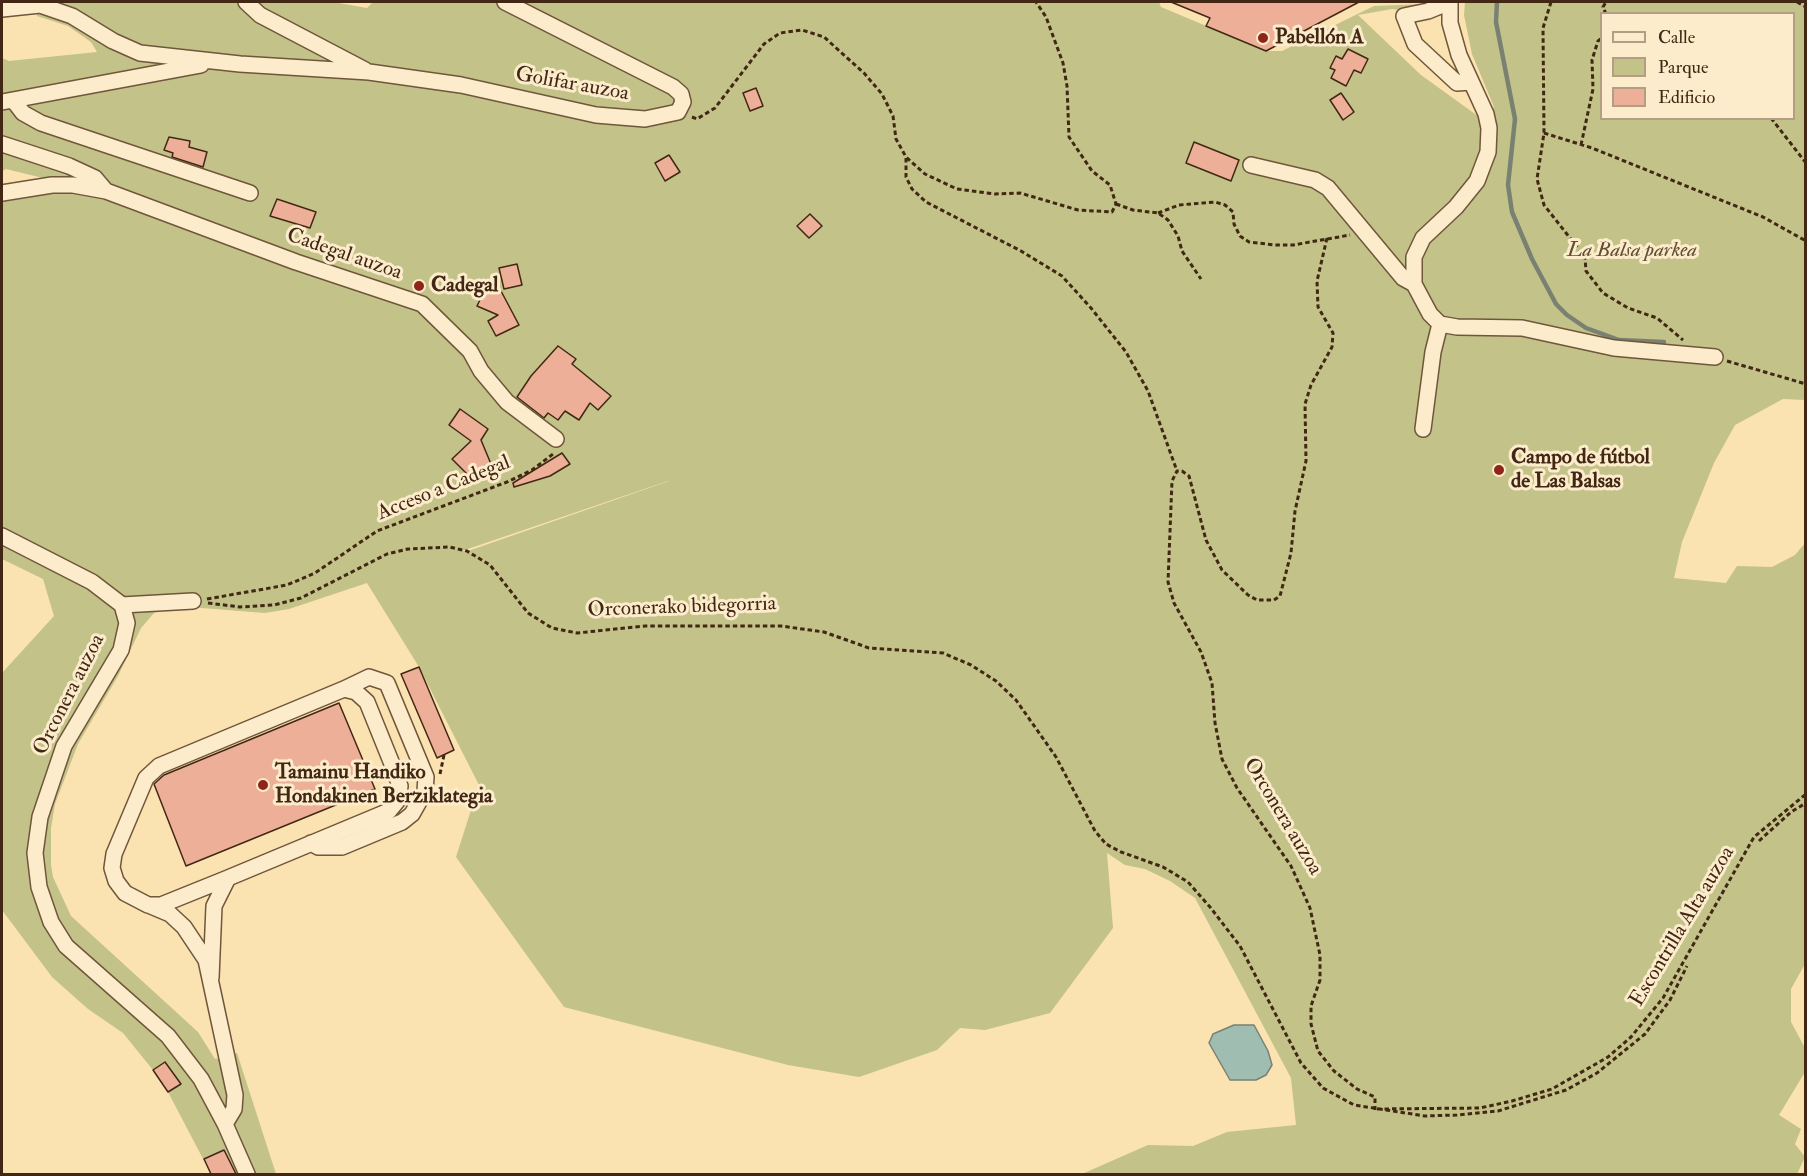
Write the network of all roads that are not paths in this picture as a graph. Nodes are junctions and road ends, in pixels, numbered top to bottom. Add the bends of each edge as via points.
1 (246, 2) edge
2 (505, 2) edge
3 (1450, 2) edge
4 (2, 9) edge
5 (240, 64) junction
6 (369, 72) junction
7 (1471, 82) junction
8 (7, 101) edge
9 (2, 144) edge
10 (1251, 165) dead end
11 (106, 191) junction
12 (2, 193) edge
13 (250, 193) dead end
14 (1414, 284) junction
15 (1440, 324) junction
16 (1715, 357) road end
17 (1423, 429) dead end
18 (556, 439) road end
19 (2, 536) edge
20 (193, 601) road end
21 (122, 605) junction
22 (344, 689) junction
23 (311, 843) junction
24 (228, 878) junction
25 (148, 905) junction
26 (211, 978) junction
27 (225, 1124) junction
28 (247, 1174) edge

1 - 6 street via 260,15
2 - 6 street, Golifar auzoa via 673,87 683,102 678,112 645,119 596,115 461,85
3 - 7 street via 1450,23
3 - 7 street via 1404,16 1415,44 1457,83
4 - 5 street via 40,5 72,16 140,53
5 - 6 street, Golifar auzoa
5 - 8 street via 190,65
7 - 14 street via 1489,128 1488,152 1477,181 1423,238 1414,257
8 - 13 street via 41,123
9 - 11 street, Cadegal auzoa via 78,170 95,178
10 - 14 street via 1315,180 1328,188 1403,278
11 - 12 street, Cadegal auzoa via 52,185
11 - 18 street, Cadegal auzoa via 422,304 470,351 507,402
14 - 15 street
15 - 16 street via 1522,328 1614,348
15 - 17 street
19 - 21 street via 92,582
20 - 21 street
21 - 27 street, Orconera auzoa via 127,623 121,650 64,746 40,817 35,853 39,887 51,922 66,946 168,1036 201,1079
22 - 23 street via 356,692 367,702 400,786 398,800 389,811
22 - 23 street via 369,677 387,683 426,777 425,791 412,814 402,822 342,847 318,847
22 - 25 street via 159,766 146,778 112,868 125,892
23 - 24 street
24 - 25 street via 161,905
24 - 26 street via 214,906
25 - 26 street via 170,914 184,927 206,960
26 - 27 street via 235,1095 234,1109
27 - 28 street, Orconera auzoa

